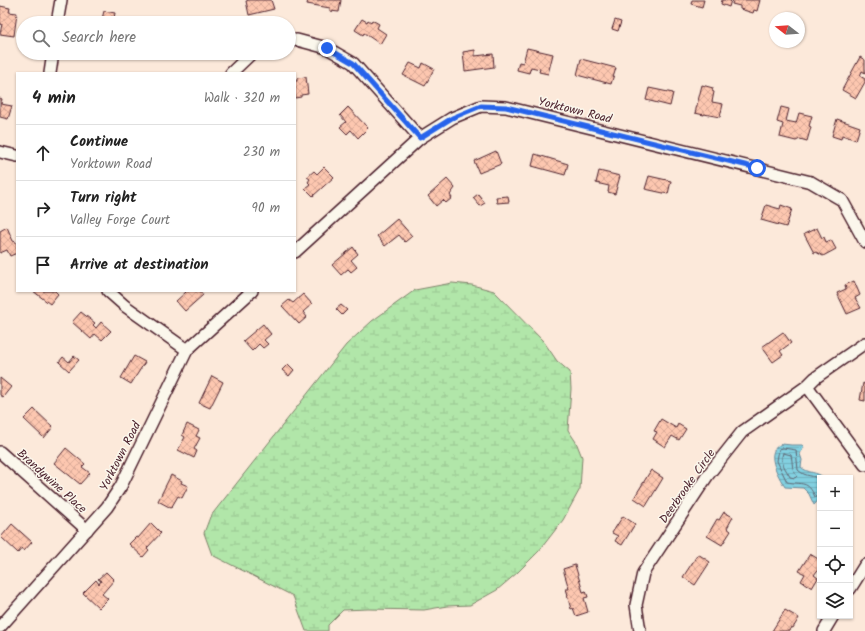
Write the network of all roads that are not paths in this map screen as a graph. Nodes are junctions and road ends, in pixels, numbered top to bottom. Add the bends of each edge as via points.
1 (61, 0) edge
2 (58, 16) edge
3 (296, 40) edge
4 (52, 60) edge
5 (245, 60) edge
6 (50, 72) edge
7 (232, 72) edge
8 (420, 138) junction
9 (0, 152) edge
10 (16, 156) edge
11 (865, 242) edge
12 (296, 251) edge
13 (109, 292) edge
14 (251, 292) edge
15 (865, 342) edge
16 (188, 350) junction
17 (807, 386) junction
18 (0, 452) edge
19 (865, 465) edge
20 (88, 530) junction
21 (865, 565) edge
22 (853, 584) edge
23 (831, 619) edge
24 (0, 627) edge
25 (640, 631) edge
26 (824, 631) edge

1 - 2 street
3 - 8 street via 327,48 353,63
4 - 6 street
5 - 7 street
8 - 11 street, Yorktown Road via 452,118 481,106 506,107 811,182 842,200
8 - 12 street, Yorktown Road
9 - 10 street
13 - 16 street
14 - 16 street, Yorktown Road
15 - 17 street, Deerbrooke Circle
16 - 20 street, Yorktown Road via 121,486
17 - 19 street
17 - 25 street, Deerbrooke Circle via 742,432 708,475 644,573 636,605
18 - 20 street, Brandywine Place
20 - 24 street, Yorktown Road
21 - 22 street
23 - 26 street

